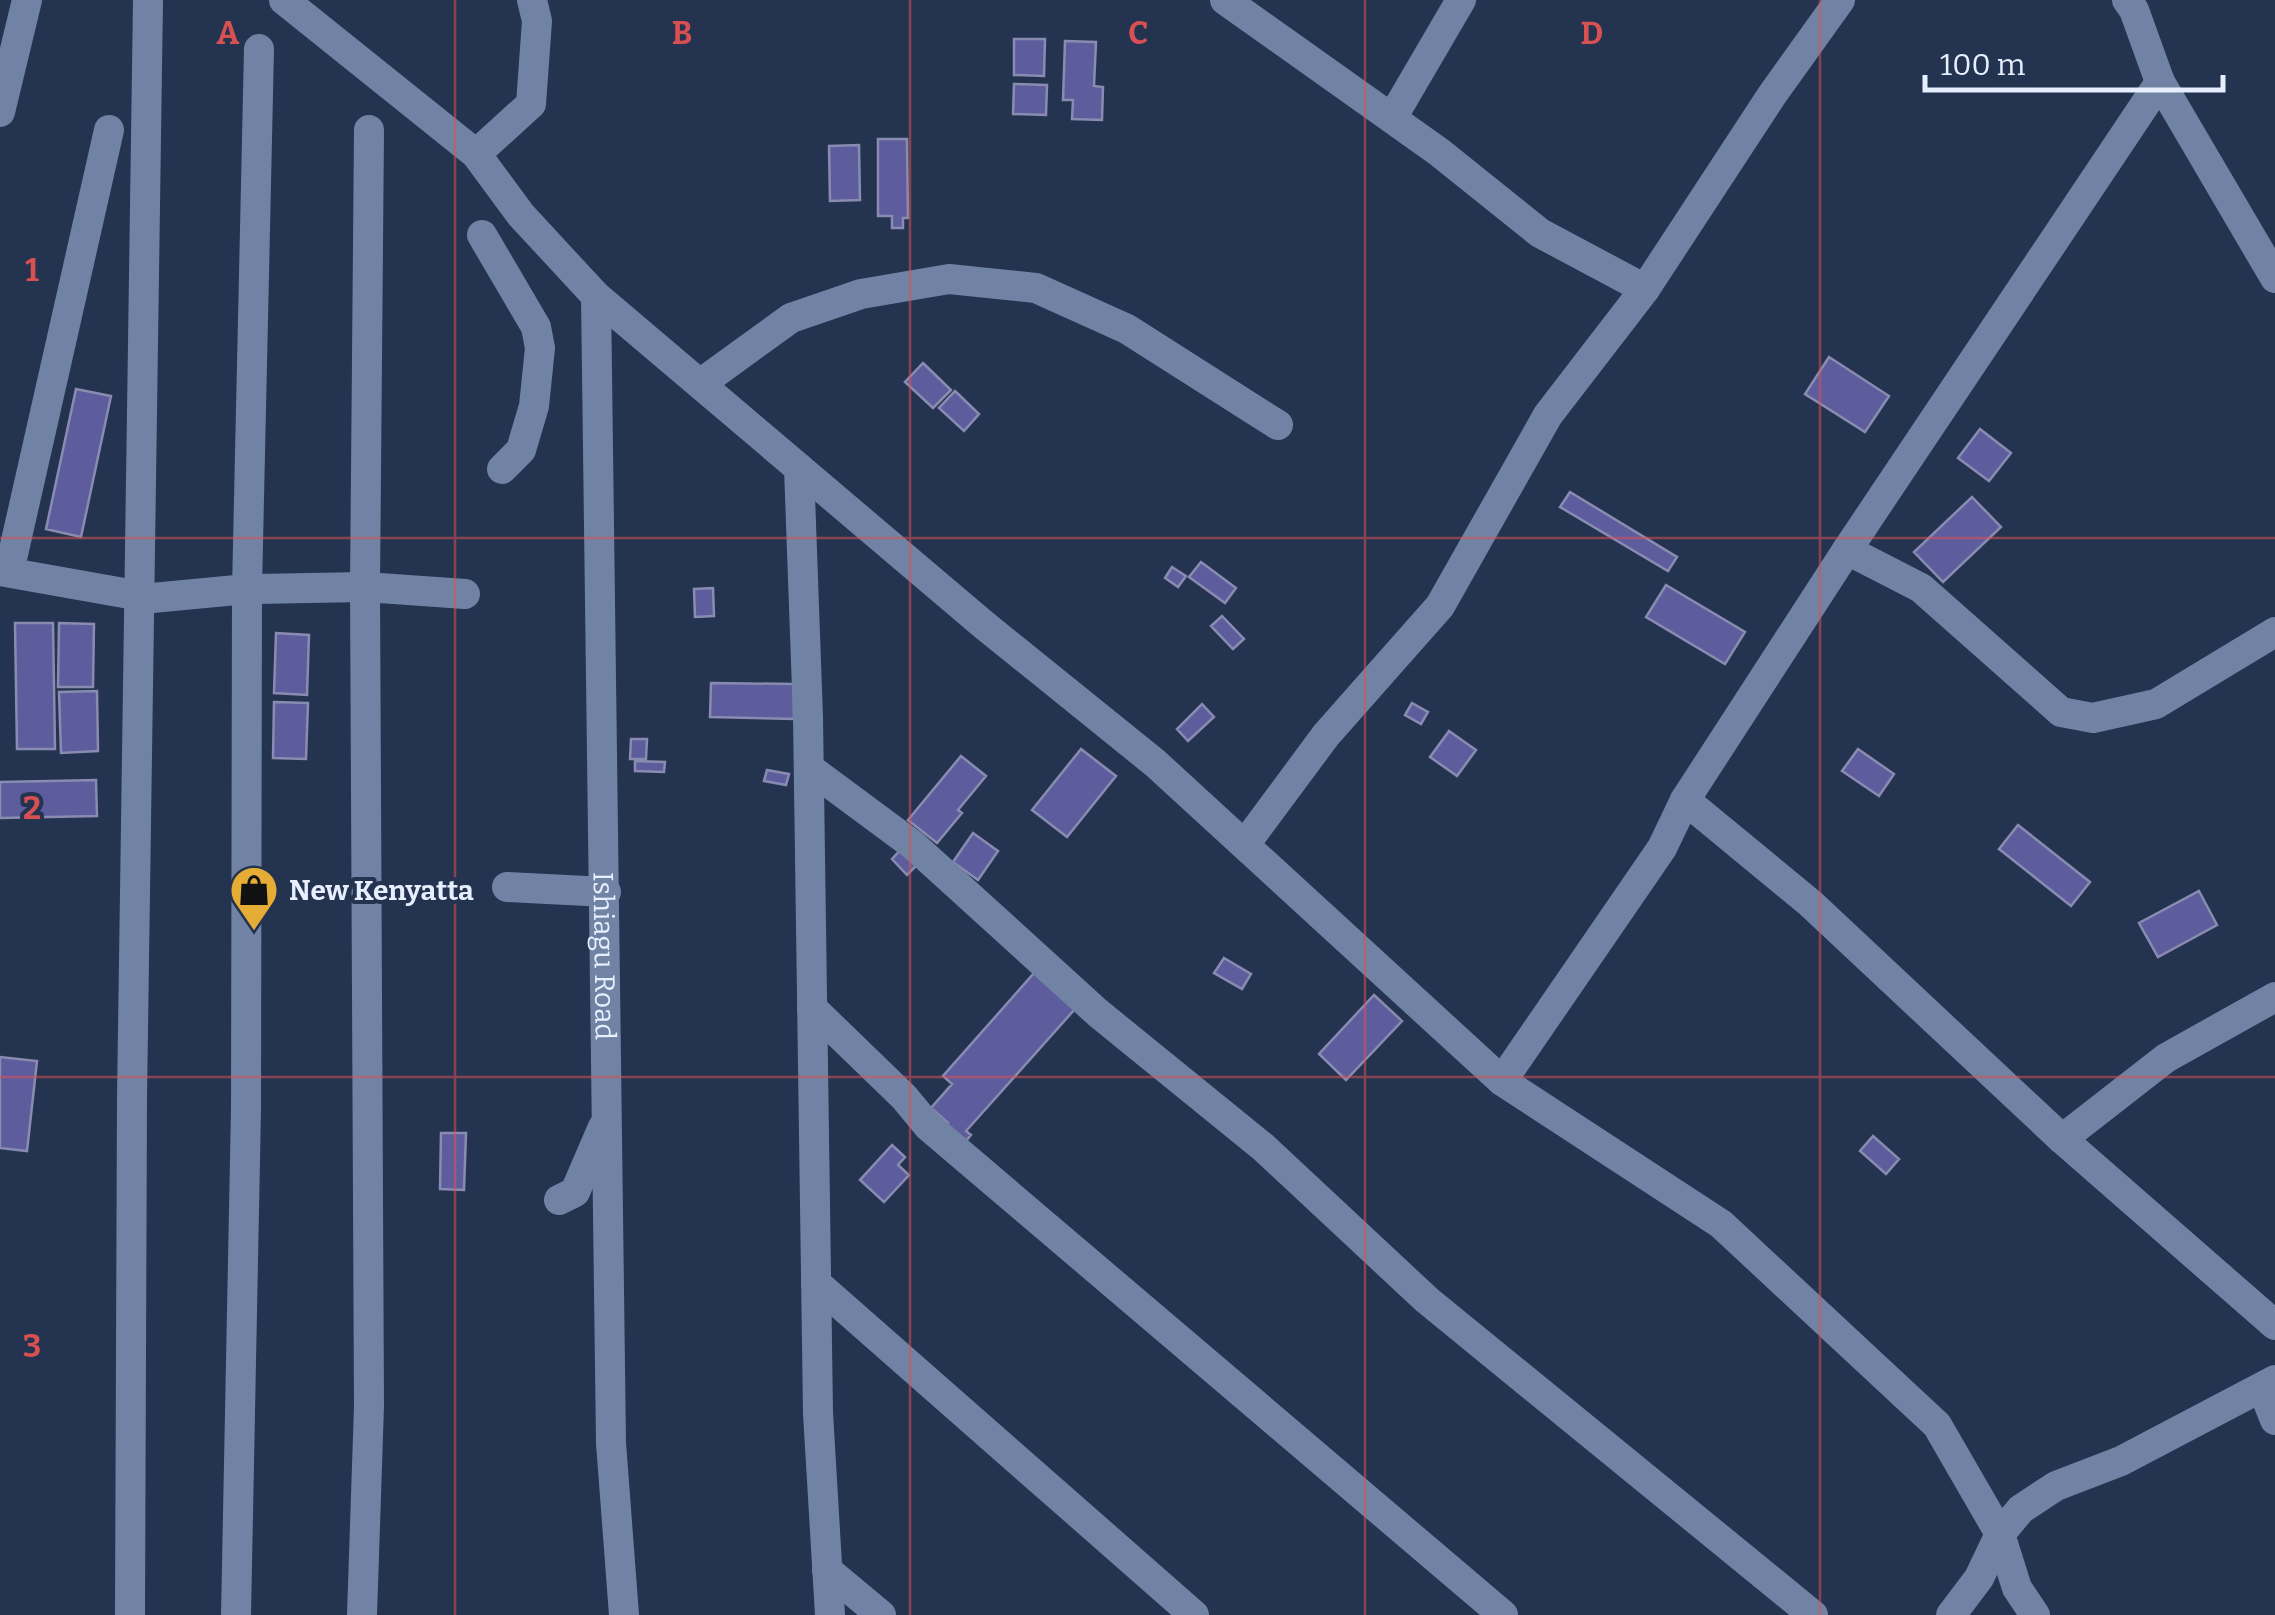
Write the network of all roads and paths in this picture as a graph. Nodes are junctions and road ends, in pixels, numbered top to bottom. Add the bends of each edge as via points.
1 (27, 0) edge
2 (148, 0) edge
3 (284, 0) edge
4 (1225, 0) edge
5 (1461, 0) edge
6 (1840, 0) edge
7 (2126, 0) edge
8 (541, 7) edge
9 (259, 50) dead end
10 (2160, 82) junction
11 (0, 112) edge
12 (1392, 118) junction
13 (109, 130) dead end
14 (369, 130) dead end
15 (476, 154) junction
16 (482, 235) dead end
17 (2275, 278) edge
18 (1644, 289) junction
19 (596, 296) junction
20 (700, 384) junction
21 (1278, 424) dead end
22 (799, 468) junction
23 (502, 469) dead end
24 (1846, 550) junction
25 (4, 571) edge
26 (365, 587) junction
27 (247, 590) junction
28 (466, 594) dead end
29 (139, 596) junction
30 (2275, 632) edge
31 (809, 768) junction
32 (1684, 800) junction
33 (1246, 844) junction
34 (507, 887) dead end
35 (606, 892) junction
36 (2275, 997) edge
37 (812, 1008) junction
38 (1502, 1082) junction
39 (608, 1115) junction
40 (2062, 1140) junction
41 (558, 1200) dead end
42 (816, 1283) junction
43 (2275, 1325) edge
44 (2269, 1385) edge
45 (2275, 1420) edge
46 (2000, 1534) junction
47 (828, 1570) junction
48 (130, 1615) edge
49 (236, 1615) edge
50 (362, 1615) edge
51 (624, 1615) edge
52 (830, 1615) edge
53 (881, 1615) edge
54 (1194, 1615) edge
55 (1503, 1615) edge
56 (1813, 1615) edge
57 (1951, 1615) edge
58 (2035, 1615) edge

1 - 11 street
2 - 29 street
3 - 15 street
4 - 12 street
5 - 12 street
6 - 18 street
7 - 10 street
8 - 15 street via 531,104
9 - 27 street
10 - 17 street
10 - 24 street
12 - 18 street via 1540,233
13 - 25 street
14 - 26 street
15 - 19 street
16 - 23 street via 536,328 540,348 521,450
18 - 33 street via 1548,415 1440,606 1326,734
19 - 20 street
19 - 35 street, Ishiagu Road
20 - 21 street via 791,318 861,294 950,279 1036,288 1127,329
20 - 22 street
22 - 31 street
22 - 33 street
24 - 30 street via 1921,588 2061,712 2093,718 2156,704
24 - 32 street
25 - 29 street
26 - 27 street
26 - 28 street
26 - 50 street via 369,1406
27 - 29 street
27 - 49 street
29 - 48 street
31 - 37 street
31 - 56 street via 913,845 1098,1012 1263,1147 1426,1300
32 - 38 street via 1662,848
32 - 40 street via 1810,903
33 - 38 street
34 - 35 street
35 - 39 street, Ishiagu Road
36 - 40 street via 2166,1058
37 - 42 street
37 - 55 street via 928,1126
38 - 46 street via 1721,1224 1938,1425
39 - 41 street via 575,1192
39 - 51 street, Ishiagu Road via 611,1443
40 - 43 street
42 - 47 street
42 - 54 street
44 - 45 street
44 - 46 street via 2121,1461 2056,1486 2021,1509
46 - 57 street
46 - 58 street via 2017,1588
47 - 52 street
47 - 53 street

